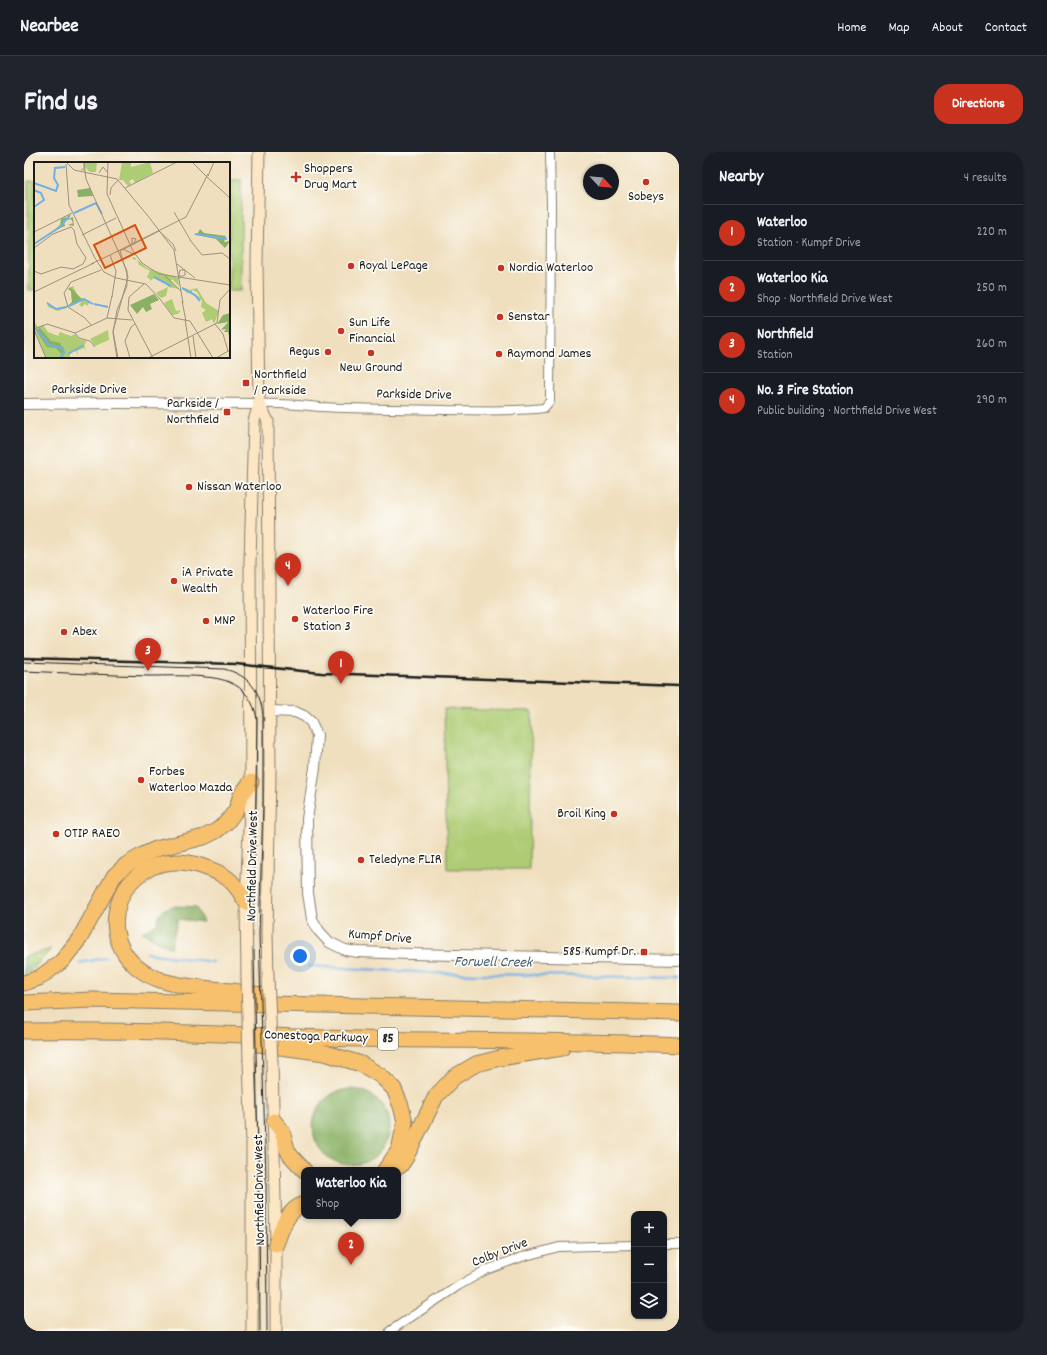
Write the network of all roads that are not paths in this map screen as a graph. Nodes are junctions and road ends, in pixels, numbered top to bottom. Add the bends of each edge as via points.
1 (259, 152) edge
2 (550, 152) edge
3 (24, 404) edge
4 (259, 404) junction
5 (268, 534) junction
6 (251, 545) junction
7 (250, 644) junction
8 (269, 644) junction
9 (270, 711) junction
10 (251, 782) junction
11 (246, 902) junction
12 (679, 960) edge
13 (24, 983) edge
14 (24, 1003) edge
15 (352, 1005) junction
16 (679, 1013) edge
17 (24, 1031) edge
18 (172, 1032) junction
19 (605, 1042) junction
20 (679, 1045) edge
21 (274, 1121) junction
22 (301, 1167) edge
23 (387, 1167) edge
24 (399, 1167) edge
25 (301, 1206) edge
26 (276, 1244) junction
27 (667, 1244) edge
28 (679, 1244) edge
29 (631, 1245) edge
30 (252, 1331) edge
31 (276, 1331) edge
32 (390, 1331) edge

1 - 4 main road, Northfield Drive West
2 - 4 street, Parkside Drive via 550,401 544,408 399,409
3 - 4 street, Parkside Drive
4 - 5 main road, Northfield Drive West via 268,421
4 - 6 main road, Northfield Drive West via 254,421
5 - 6 main road via 258,537
5 - 8 main road, Northfield Drive West
6 - 7 main road, Northfield Drive West
7 - 8 main road
7 - 10 main road, Northfield Drive West
8 - 9 main road, Northfield Drive West
9 - 12 street, Kumpf Drive via 295,712 304,716 311,722 317,735 315,768 306,819 308,893 312,919 318,932 329,942 345,950 365,952
9 - 21 main road, Northfield Drive West, bridge via 267,933
10 - 11 main road, Northfield Drive West
10 - 13 highway via 241,795 236,810 216,831 204,837 156,849 126,865 114,876 80,938 62,961 39,978
11 - 15 highway via 232,880 212,869 172,861 151,866 123,891 115,915 116,938 136,966 164,982
11 - 30 main road, Northfield Drive West, bridge via 253,1211
14 - 15 highway via 92,1000
15 - 16 highway
17 - 18 highway, Conestoga Parkway / 85
18 - 19 highway, Conestoga Parkway / 85 via 359,1039
18 - 23 highway via 325,1053 361,1064 382,1076 394,1089 404,1122 399,1150
19 - 20 highway, Conestoga Parkway / 85
19 - 24 highway via 500,1058 476,1064 454,1077 436,1096
21 - 22 highway via 282,1131 290,1156
21 - 26 main road, Northfield Drive West
25 - 26 highway via 288,1215
26 - 31 main road, Northfield Drive West
27 - 28 street
29 - 32 street, Colby Drive via 559,1247 522,1257 486,1270

